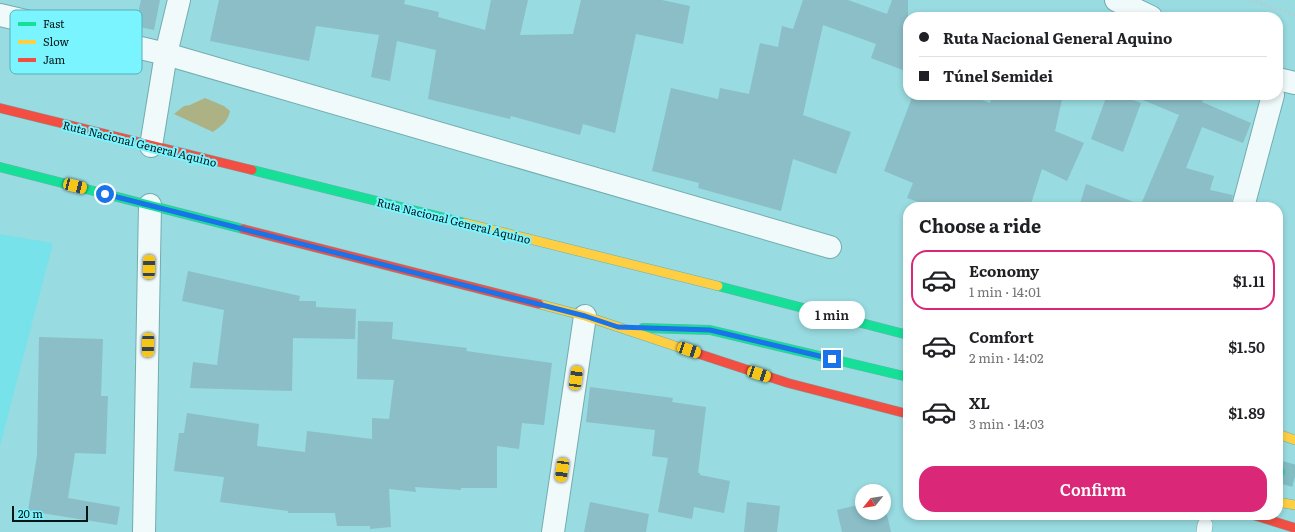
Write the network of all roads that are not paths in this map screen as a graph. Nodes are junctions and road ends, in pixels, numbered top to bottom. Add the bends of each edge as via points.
1 (179, 0) edge
2 (1116, 0) edge
3 (1141, 12) edge
4 (0, 15) edge
5 (10, 17) edge
6 (142, 48) edge
7 (166, 54) junction
8 (1283, 80) edge
9 (1295, 83) edge
10 (1272, 100) edge
11 (0, 108) edge
12 (151, 146) junction
13 (0, 167) edge
14 (1244, 202) edge
15 (150, 205) junction
16 (830, 248) dead end
17 (585, 316) junction
18 (618, 327) junction
19 (903, 334) edge
20 (903, 376) edge
21 (903, 413) edge
22 (1283, 436) edge
23 (1295, 440) edge
24 (1283, 503) edge
25 (1295, 505) edge
26 (1269, 520) edge
27 (1295, 528) edge
28 (144, 532) edge
29 (553, 532) edge

1 - 7 street
2 - 3 street
4 - 5 street
6 - 7 street
7 - 12 street
7 - 16 street
8 - 9 street
10 - 14 street
11 - 12 highway, Ruta Nacional General Aquino
12 - 19 highway, Ruta Nacional General Aquino via 625,262
13 - 15 highway
15 - 17 highway
15 - 28 street
17 - 18 highway
17 - 29 street
18 - 20 highway via 710,330
18 - 21 highway via 788,383
22 - 23 highway
24 - 25 highway
26 - 27 highway

